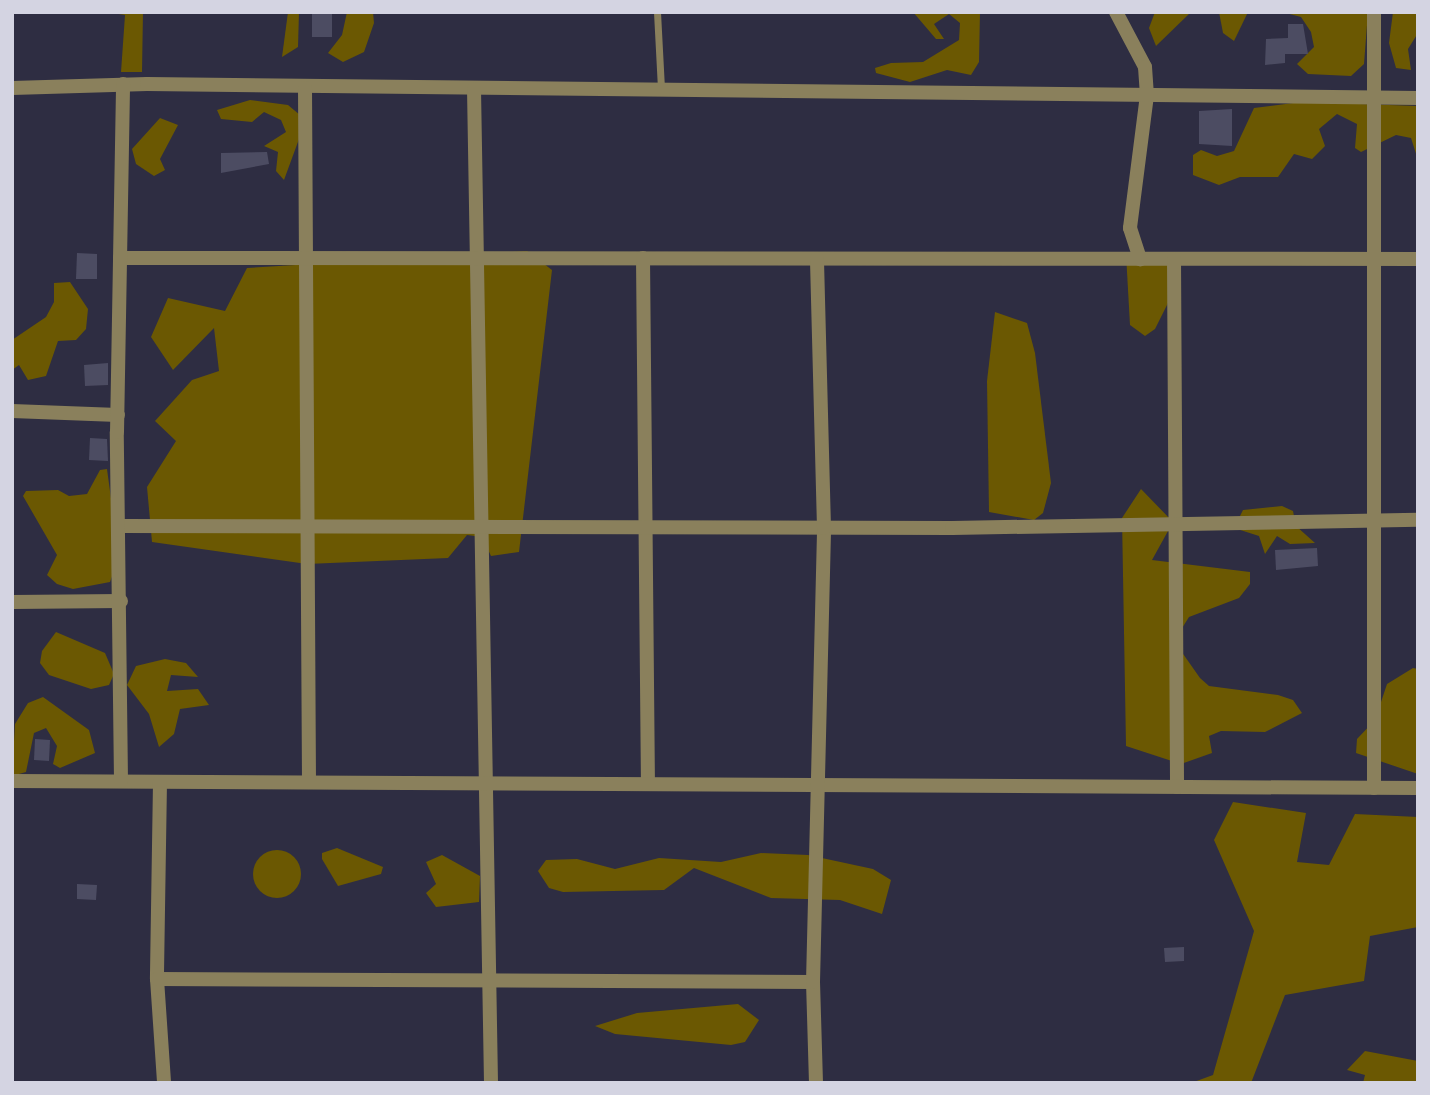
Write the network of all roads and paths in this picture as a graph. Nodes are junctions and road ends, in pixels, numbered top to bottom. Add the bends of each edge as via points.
1 (657, 12) edge
2 (1116, 12) edge
3 (1374, 12) edge
4 (123, 84) junction
5 (12, 88) edge
6 (305, 88) junction
7 (474, 89) junction
8 (661, 89) junction
9 (1147, 95) junction
10 (1418, 98) edge
11 (1375, 99) junction
12 (120, 258) junction
13 (306, 258) junction
14 (478, 258) junction
15 (643, 258) junction
16 (817, 258) junction
17 (1140, 259) junction
18 (1174, 259) junction
19 (1375, 259) junction
20 (1418, 259) edge
21 (12, 411) edge
22 (118, 415) junction
23 (1418, 520) edge
24 (1374, 522) junction
25 (1175, 525) junction
26 (120, 527) junction
27 (307, 527) junction
28 (484, 527) junction
29 (646, 528) junction
30 (824, 528) junction
31 (12, 601) edge
32 (121, 601) junction
33 (12, 781) edge
34 (121, 781) junction
35 (160, 782) junction
36 (309, 782) junction
37 (489, 783) junction
38 (648, 784) junction
39 (818, 785) junction
40 (1177, 787) junction
41 (1374, 788) junction
42 (1418, 788) edge
43 (157, 979) junction
44 (490, 979) junction
45 (813, 982) junction
46 (164, 1083) edge
47 (491, 1083) edge
48 (816, 1083) edge

1 - 8 lane
2 - 9 street via 1145,66
3 - 11 street
4 - 5 street
4 - 6 street
4 - 12 street
6 - 7 street
6 - 13 street
7 - 8 street
7 - 14 street
8 - 9 street
9 - 11 street
9 - 17 street via 1130,228
10 - 11 street
11 - 19 street
12 - 13 street
12 - 22 street
13 - 14 street
13 - 27 street
14 - 15 street
14 - 28 street
15 - 16 street
15 - 29 street
16 - 17 street
16 - 30 street
17 - 18 street
18 - 19 street
18 - 25 street
19 - 20 street
19 - 24 street
21 - 22 street
22 - 26 street
23 - 24 street
24 - 25 street
24 - 41 street
25 - 30 street
25 - 40 street
26 - 27 street
26 - 32 street
27 - 28 street
27 - 36 street
28 - 29 street
28 - 37 street
29 - 30 street
29 - 38 street
30 - 39 street
31 - 32 street
32 - 34 street
33 - 34 street
34 - 35 street
35 - 36 street
35 - 43 street
36 - 37 street
37 - 38 street
37 - 44 street
38 - 39 street
39 - 40 street
39 - 45 street
40 - 41 street
41 - 42 street
43 - 44 street
43 - 46 street
44 - 45 street
44 - 47 street
45 - 48 street

